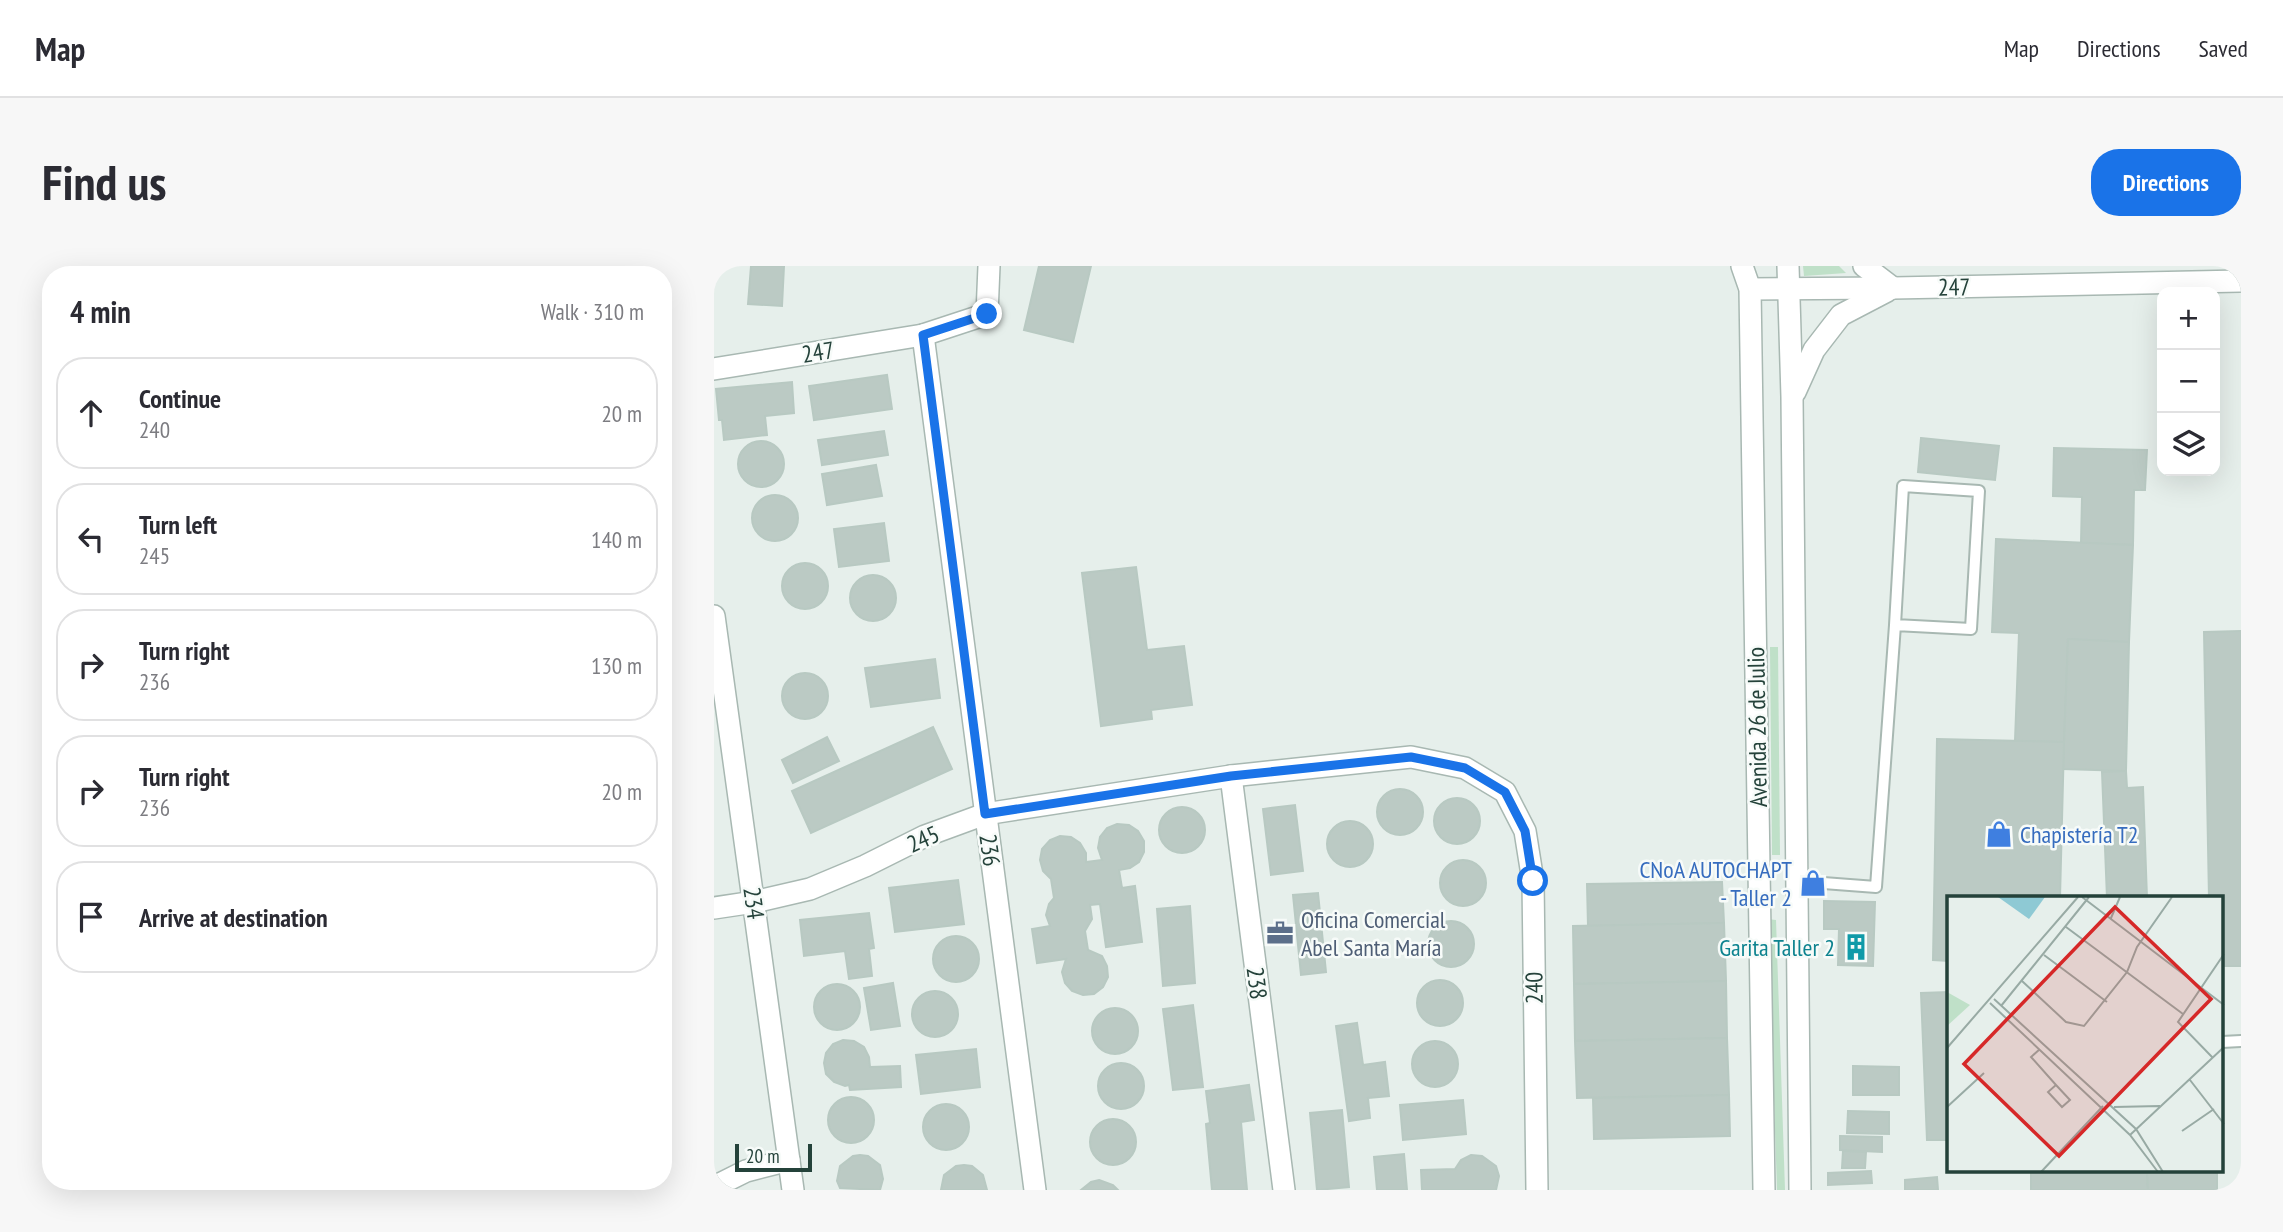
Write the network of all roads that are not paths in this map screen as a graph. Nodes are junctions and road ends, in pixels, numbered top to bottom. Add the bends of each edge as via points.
1 (989, 266) edge
2 (1742, 266) edge
3 (1788, 266) edge
4 (1864, 266) edge
5 (2241, 281) edge
6 (1789, 288) junction
7 (1893, 288) junction
8 (1750, 289) junction
9 (923, 335) junction
10 (714, 369) edge
11 (1792, 397) junction
12 (714, 616) edge
13 (1895, 625) junction
14 (1231, 776) junction
15 (1505, 792) joint
16 (985, 814) junction
17 (1759, 880) junction
18 (1797, 881) junction
19 (754, 902) junction
20 (714, 908) edge
21 (789, 1160) junction
22 (714, 1187) edge
23 (793, 1190) edge
24 (1035, 1190) edge
25 (1284, 1190) edge
26 (1537, 1190) edge
27 (1764, 1190) edge
28 (1800, 1190) edge

1 - 9 street via 987,314
2 - 8 street, Avenida 26 de Julio
3 - 6 street, Avenida 26 de Julio
4 - 7 street
5 - 7 street, 247
6 - 7 street, 247
6 - 8 street, 247
6 - 11 street, Avenida 26 de Julio
7 - 11 street via 1841,315 1814,350
8 - 17 street, Avenida 26 de Julio
9 - 10 street, 247
9 - 16 street, 236
11 - 18 street, Avenida 26 de Julio
12 - 19 street, 234
13 - 13 lane via 1971,629 1979,491 1903,486
13 - 18 lane via 1876,887
14 - 15 street, 245 via 1411,757 1465,768
14 - 16 street, 245
14 - 25 street, 238
15 - 26 street, 240 via 1525,831 1533,881
16 - 19 street, 245 via 810,889
16 - 24 street, 236
17 - 18 street
17 - 27 street, Avenida 26 de Julio
18 - 28 street, Avenida 26 de Julio
19 - 20 street, 245
19 - 21 street, 234
21 - 22 street via 746,1171
21 - 23 street, 234

